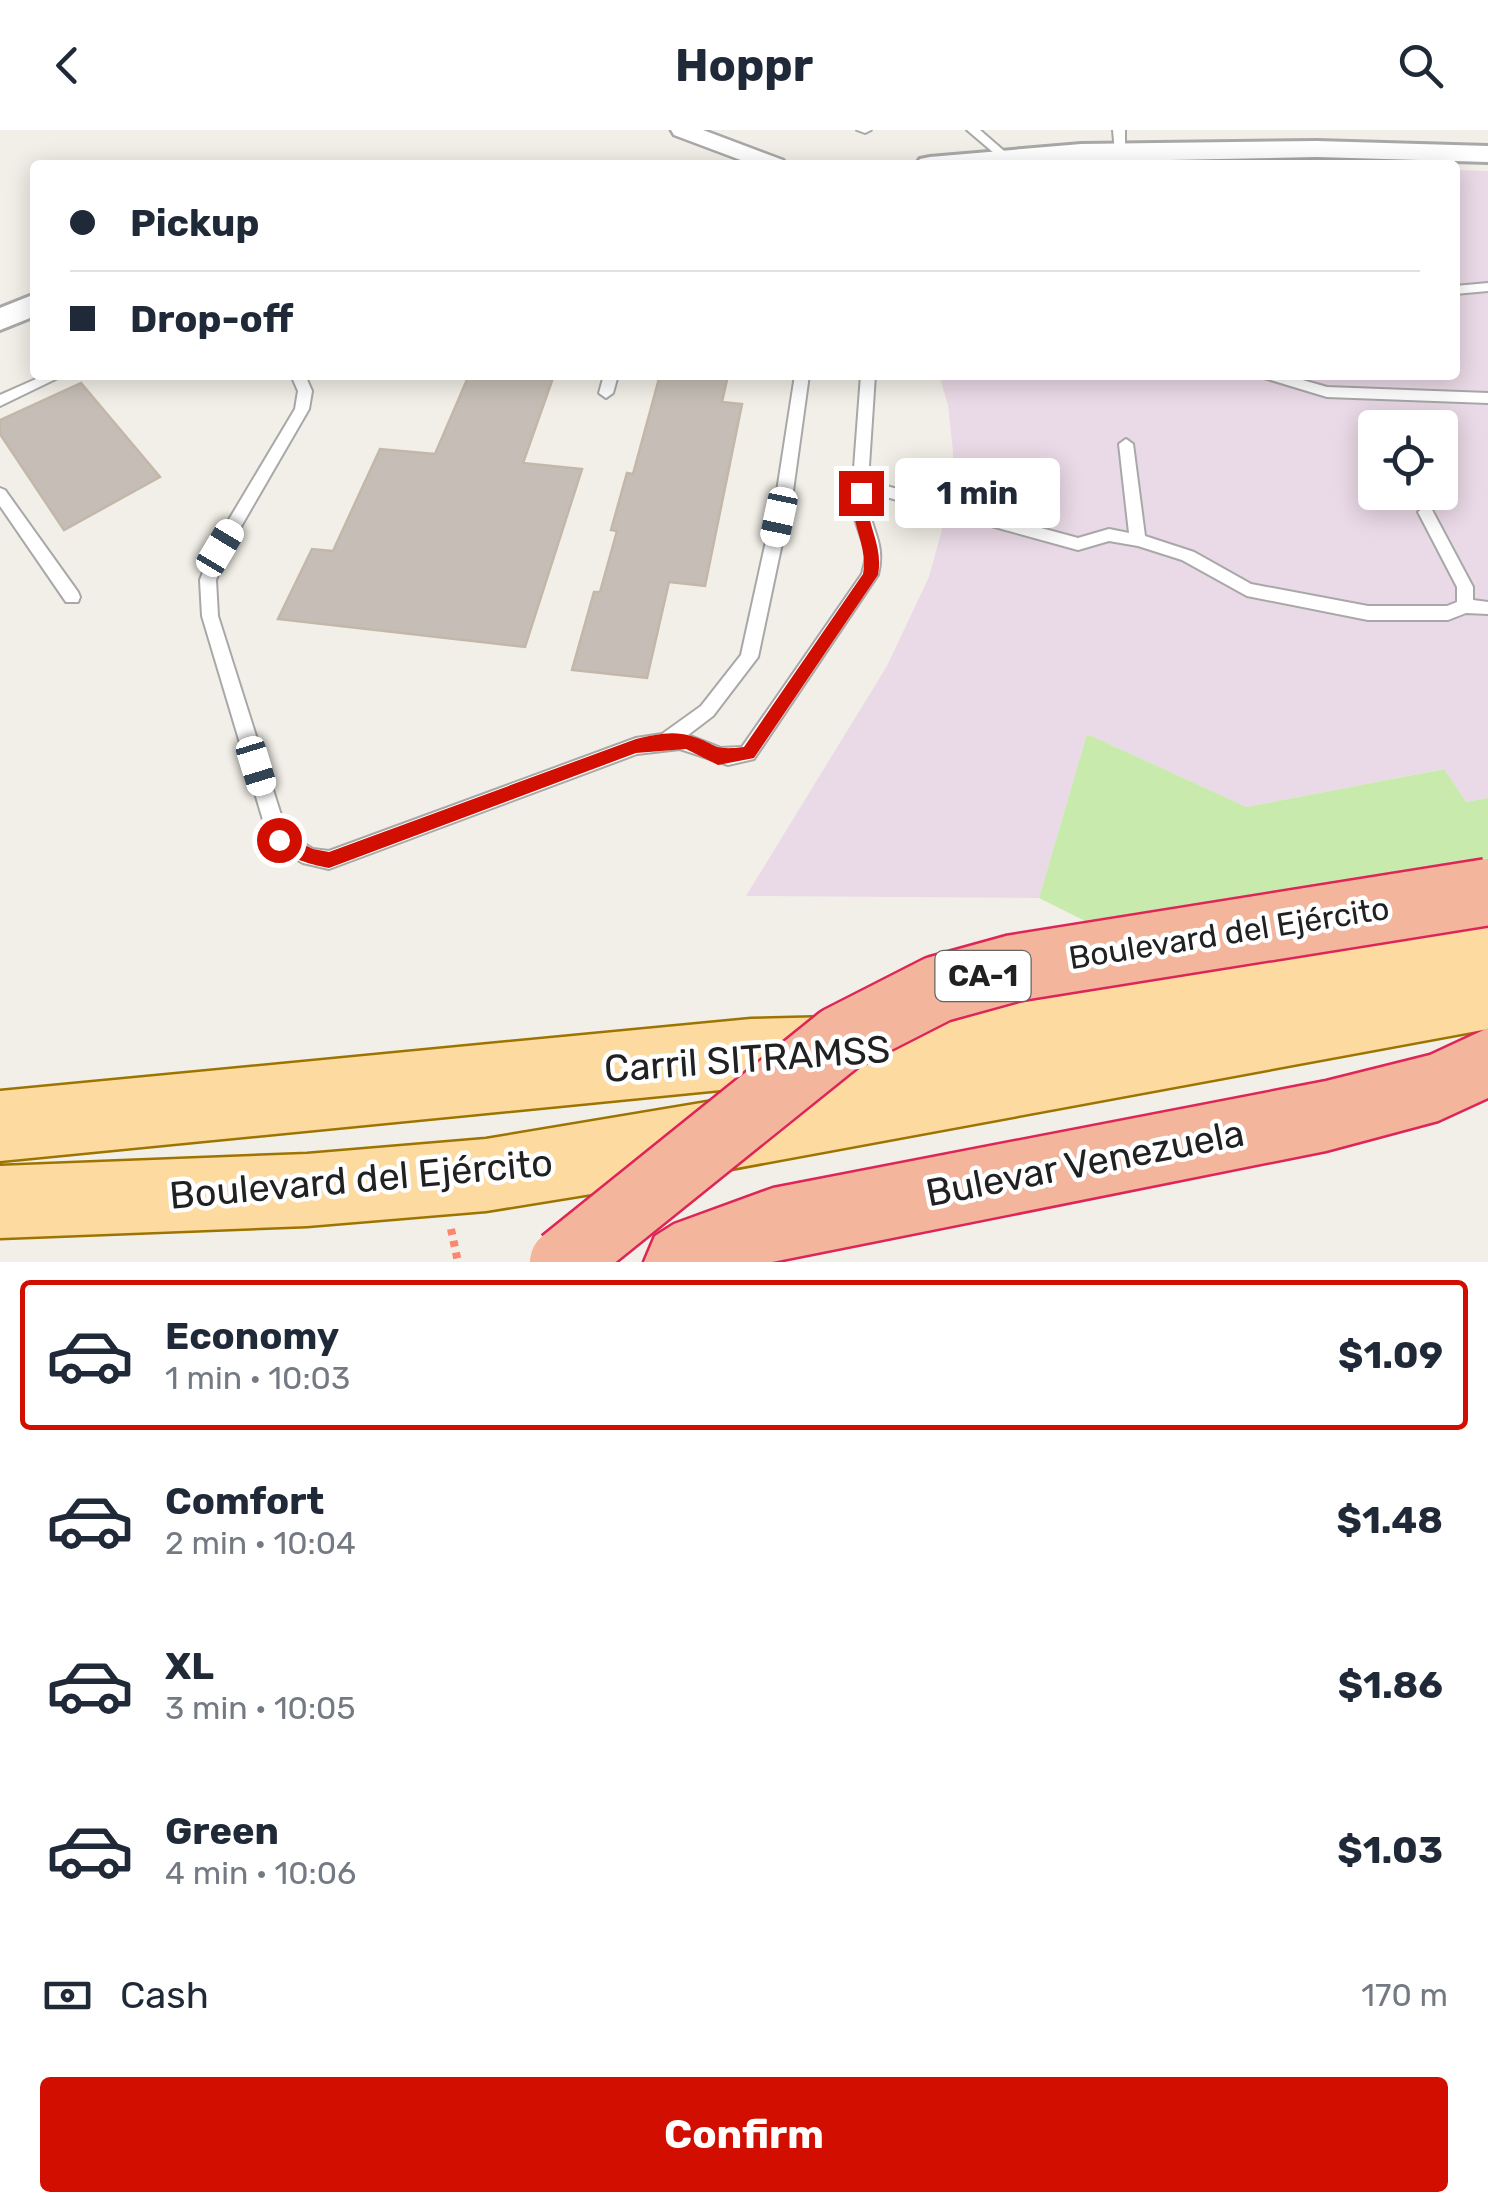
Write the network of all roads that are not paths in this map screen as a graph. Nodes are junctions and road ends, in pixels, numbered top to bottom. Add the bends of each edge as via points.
1 (682, 130) edge
2 (973, 130) edge
3 (1120, 141) edge
4 (1488, 154) edge
5 (1005, 157) junction
6 (762, 160) edge
7 (977, 160) edge
8 (1488, 286) edge
9 (1460, 289) edge
10 (30, 306) edge
11 (0, 320) edge
12 (46, 380) edge
13 (300, 380) edge
14 (610, 380) edge
15 (801, 380) edge
16 (868, 380) edge
17 (1287, 380) edge
18 (606, 393) dead end
19 (1488, 398) edge
20 (0, 401) edge
21 (1126, 444) dead end
22 (862, 485) junction
23 (0, 494) edge
24 (1426, 512) dead end
25 (1138, 540) junction
26 (72, 597) dead end
27 (1466, 606) junction
28 (1488, 608) edge
29 (667, 740) junction
30 (1488, 892) edge
31 (1488, 954) edge
32 (1488, 997) edge
33 (1488, 1062) edge
34 (0, 1126) edge
35 (0, 1202) edge
36 (563, 1262) edge
37 (681, 1262) edge

1 - 6 street
2 - 5 lane
3 - 4 street
3 - 5 street
5 - 7 street
8 - 9 lane
10 - 11 street
12 - 20 lane
13 - 29 lane via 302,409 208,580 210,616 279,840 329,860
14 - 18 lane
15 - 29 lane via 749,657 707,711
16 - 22 lane
17 - 19 lane via 1327,392
21 - 25 lane
22 - 25 lane via 1078,544 1110,535
22 - 29 lane via 859,508 874,554 870,575 748,753 718,758 688,742
23 - 26 lane
24 - 27 lane via 1465,587
25 - 27 lane via 1188,556 1247,590 1368,613 1448,613
27 - 28 lane
30 - 36 highway, Boulevard del Ejército / CA-1, bridge via 1014,968 938,990 840,1039
31 - 34 main road, Carril SITRAMSS via 952,1048 751,1052
32 - 35 main road, Boulevard del Ejército via 486,1175 307,1190
33 - 37 highway, Bulevar Venezuela via 1438,1087 1326,1116 772,1224

